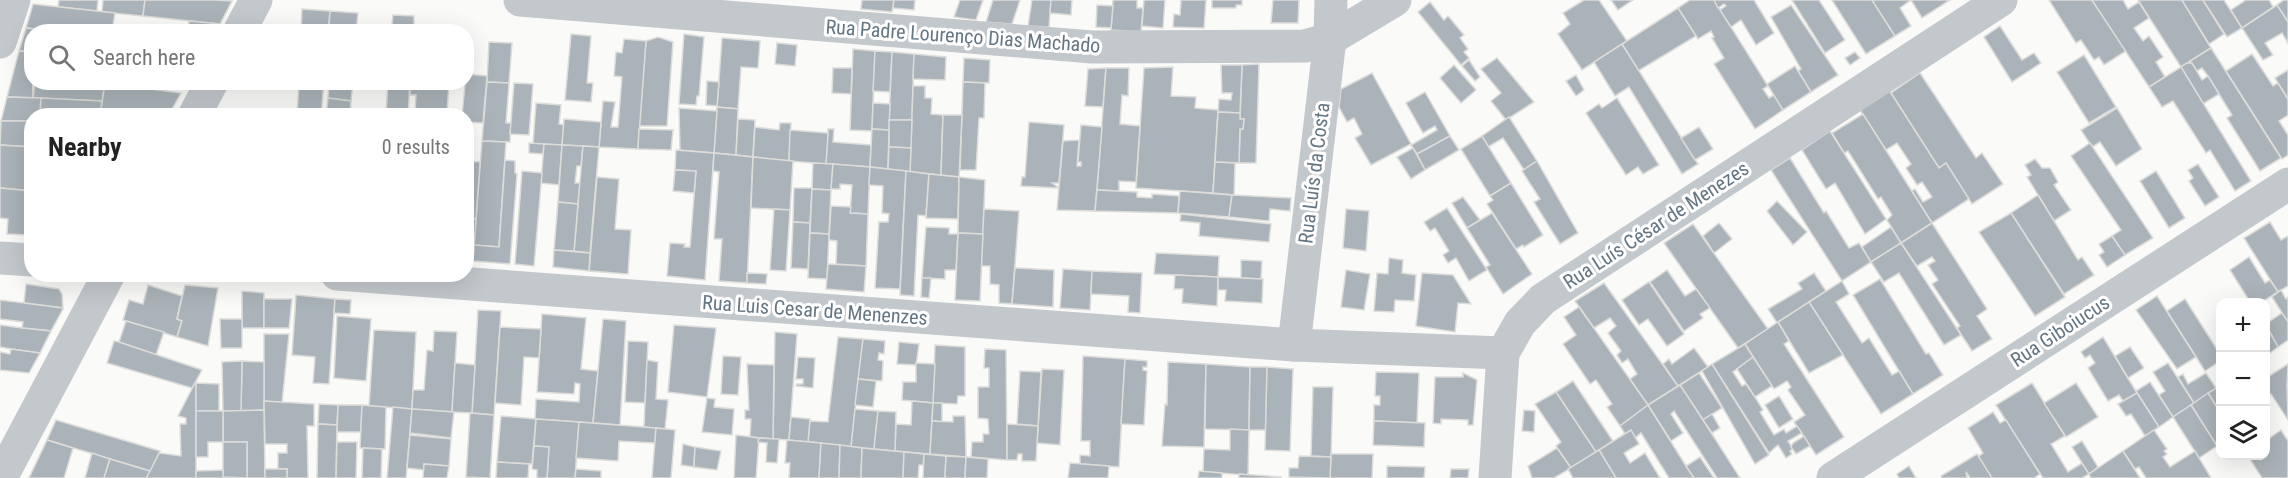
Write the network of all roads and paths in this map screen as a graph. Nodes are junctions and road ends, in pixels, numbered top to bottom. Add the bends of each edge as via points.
1 (14, 0) edge
2 (256, 0) edge
3 (520, 0) edge
4 (1331, 0) edge
5 (1395, 0) edge
6 (2001, 0) edge
7 (243, 24) edge
8 (1330, 39) junction
9 (0, 42) edge
10 (208, 90) edge
11 (198, 108) edge
12 (2288, 184) edge
13 (0, 258) edge
14 (24, 260) edge
15 (105, 282) edge
16 (445, 282) edge
17 (1294, 345) junction
18 (1503, 352) junction
19 (1, 478) edge
20 (1495, 478) edge
21 (1833, 478) edge

1 - 9 street
2 - 7 street
3 - 8 street, Rua Padre Lourenço Dias Machado via 1092,47 1305,46
4 - 8 street, Rua Luís da Costa
5 - 8 street, Rua Padre Lourenço Dias Machado
6 - 18 street, Rua Luís César de Menezes via 1542,299 1520,323
8 - 17 street, Rua Luís da Costa
10 - 11 street
12 - 21 street, Rua Giboiucus
13 - 14 street
15 - 19 street
16 - 17 street, Rua Luis Cesar de Menenzes
17 - 18 street
18 - 20 street

